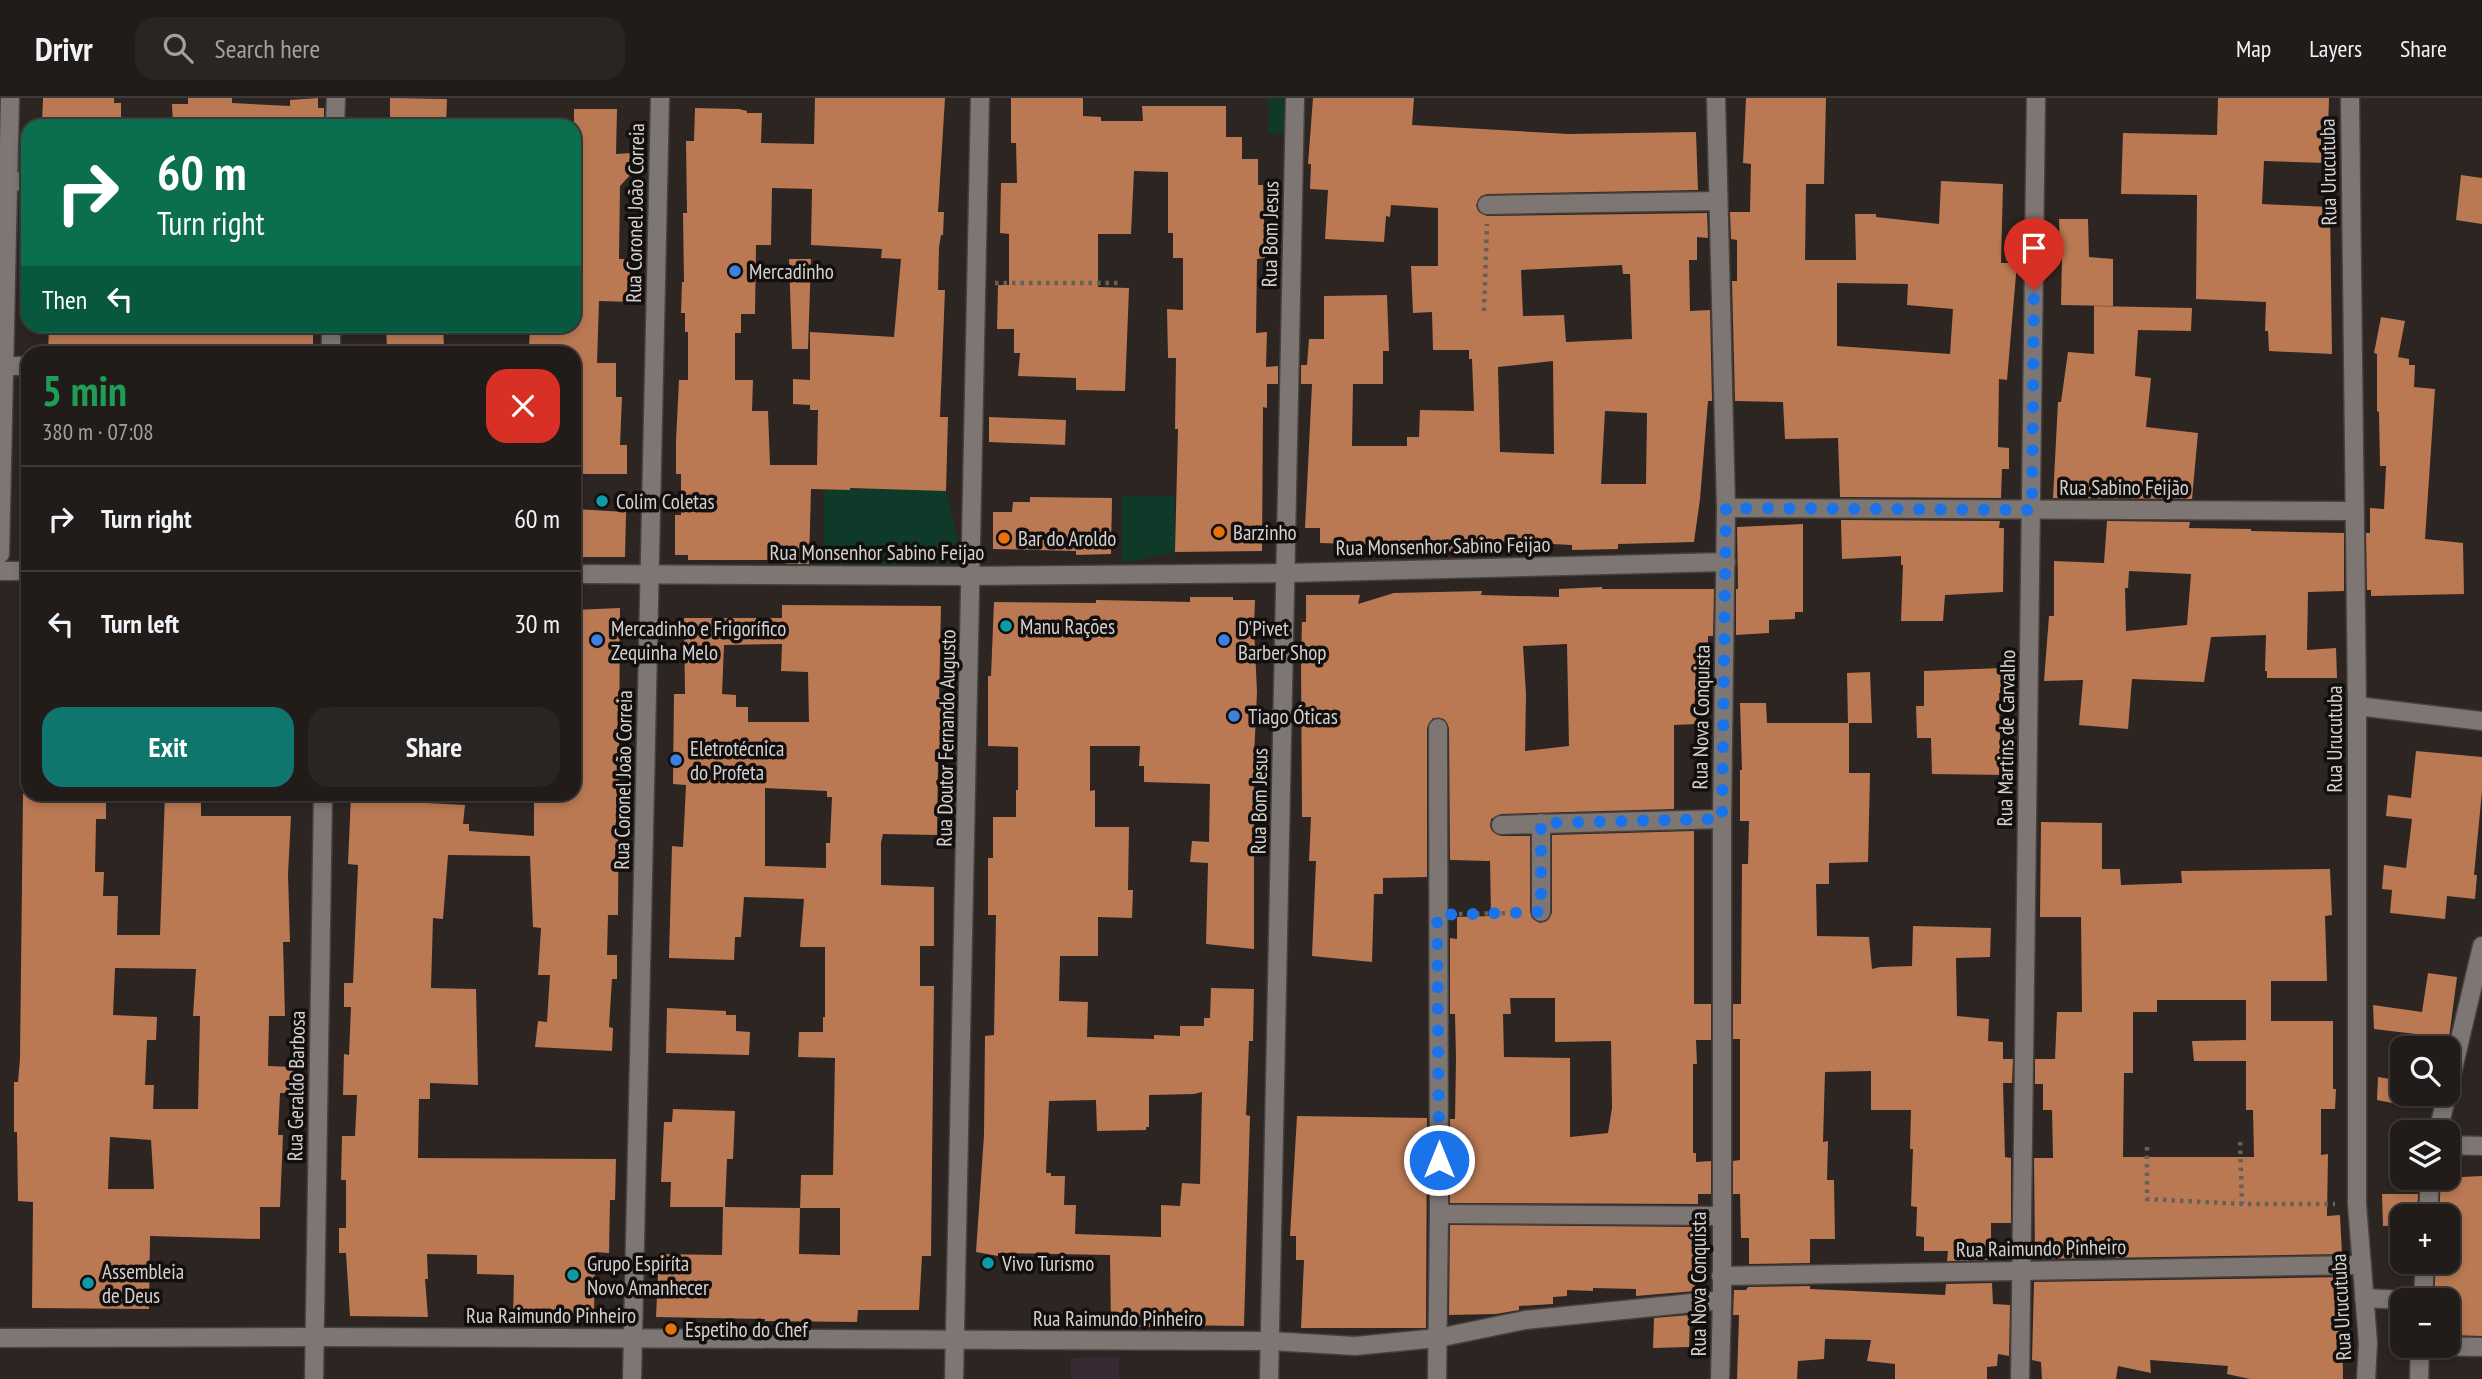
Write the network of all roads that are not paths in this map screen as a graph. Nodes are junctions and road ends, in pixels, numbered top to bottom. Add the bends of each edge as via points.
1 (10, 98) edge
2 (336, 98) edge
3 (660, 98) edge
4 (980, 98) edge
5 (1296, 98) edge
6 (1716, 98) edge
7 (2036, 98) edge
8 (2350, 98) edge
9 (335, 119) edge
10 (9, 181) junction
11 (21, 182) edge
12 (1718, 201) junction
13 (1487, 205) road end
14 (5, 366) junction
15 (21, 366) edge
16 (1726, 508) junction
17 (2032, 510) junction
18 (2353, 511) junction
19 (0, 554) edge
20 (1726, 562) junction
21 (0, 570) edge
22 (21, 571) edge
23 (1287, 573) junction
24 (581, 574) edge
25 (650, 575) junction
26 (972, 576) junction
27 (2357, 706) junction
28 (2482, 721) edge
29 (1438, 728) dead end
30 (323, 801) edge
31 (1722, 819) junction
32 (1541, 823) junction
33 (1501, 825) dead end
34 (1541, 912) road end
35 (2482, 946) edge
36 (2460, 1040) edge
37 (2460, 1145) edge
38 (2482, 1146) edge
39 (1440, 1214) junction
40 (1720, 1216) junction
41 (2362, 1265) junction
42 (2022, 1272) junction
43 (1721, 1276) junction
44 (2364, 1298) junction
45 (2390, 1299) edge
46 (1722, 1300) junction
47 (315, 1337) junction
48 (0, 1338) edge
49 (633, 1338) junction
50 (1438, 1338) junction
51 (955, 1340) junction
52 (1270, 1341) junction
53 (2460, 1347) edge
54 (2482, 1347) edge
55 (2420, 1358) edge
56 (314, 1379) edge
57 (632, 1379) edge
58 (954, 1379) edge
59 (1269, 1379) edge
60 (1437, 1379) edge
61 (1720, 1379) edge
62 (2020, 1379) edge
63 (2366, 1379) edge
64 (2419, 1379) edge

1 - 10 street
2 - 9 street
3 - 25 street, Rua Coronel João Correia
4 - 26 street, Rua Doutor Fernando Augusto
5 - 23 street, Rua Bom Jesus
6 - 12 street, Rua Nova Conquista
7 - 17 street, Rua Martins de Carvalho
8 - 18 street, Rua Urucutuba
10 - 11 street
10 - 14 street
12 - 13 street
12 - 16 street, Rua Nova Conquista
14 - 15 street
14 - 19 street
16 - 17 street, Rua Sabino Feijão
16 - 20 street, Rua Nova Conquista
17 - 18 street, Rua Sabino Feijão
17 - 42 street, Rua Martins de Carvalho
18 - 27 street, Rua Urucutuba
20 - 23 street, Rua Monsenhor Sabino Feijao
20 - 31 street, Rua Nova Conquista
21 - 22 street
23 - 26 street, Rua Monsenhor Sabino Feijao
23 - 52 street, Rua Bom Jesus
24 - 25 street, Rua Monsenhor Sabino Feijao
25 - 26 street, Rua Monsenhor Sabino Feijao
25 - 49 street, Rua Coronel João Correia
26 - 51 street, Rua Doutor Fernando Augusto
27 - 28 street
27 - 41 street, Rua Urucutuba via 2357,1204
29 - 39 street
30 - 47 street, Rua Geraldo Barbosa
31 - 32 street
31 - 40 street, Rua Nova Conquista
32 - 33 street
32 - 34 street
35 - 36 street
37 - 38 street
39 - 40 street
39 - 50 street
40 - 43 street, Rua Nova Conquista
41 - 42 street, Rua Raimundo Pinheiro
41 - 44 street, Rua Urucutuba
42 - 43 street, Rua Raimundo Pinheiro
42 - 62 street, Rua Martins de Carvalho
43 - 46 street, Rua Nova Conquista
44 - 45 street
44 - 63 street, Rua Urucutuba
46 - 50 street, Rua Raimundo Pinheiro via 1525,1320
46 - 61 street, Rua Nova Conquista
47 - 48 street, Rua Raimundo Pinheiro
47 - 49 street, Rua Raimundo Pinheiro
47 - 56 street, Rua Geraldo Barbosa
49 - 51 street, Rua Raimundo Pinheiro
49 - 57 street, Rua Coronel João Correia
50 - 52 street, Rua Raimundo Pinheiro via 1355,1346
50 - 60 street
51 - 52 street, Rua Raimundo Pinheiro
51 - 58 street, Rua Doutor Fernando Augusto
52 - 59 street, Rua Bom Jesus
53 - 54 street
55 - 64 street

